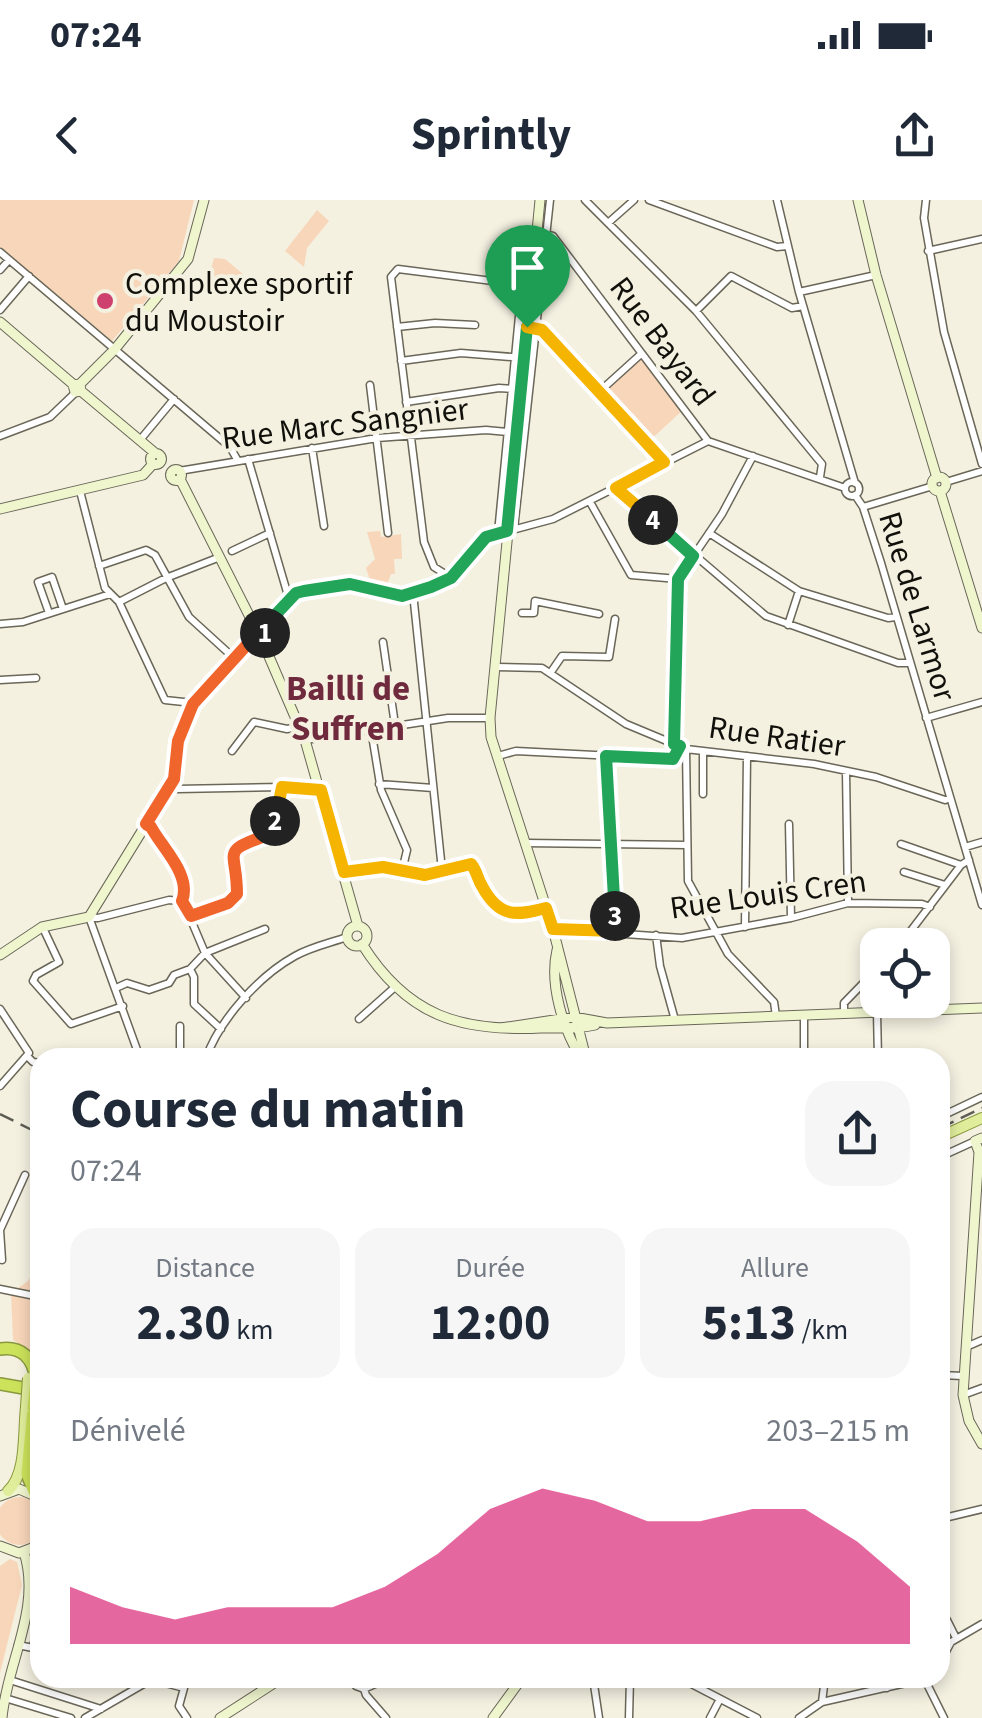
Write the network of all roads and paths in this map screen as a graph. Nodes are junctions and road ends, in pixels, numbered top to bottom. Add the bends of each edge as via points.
1 (204, 200) edge
2 (540, 200) edge
3 (550, 200) edge
4 (585, 200) edge
5 (634, 200) edge
6 (649, 200) edge
7 (776, 200) edge
8 (858, 200) edge
9 (926, 200) edge
10 (608, 223) junction
11 (541, 232) junction
12 (982, 239) edge
13 (788, 246) junction
14 (928, 250) junction
15 (0, 252) edge
16 (9, 260) junction
17 (0, 270) edge
18 (876, 275) junction
19 (29, 276) junction
20 (527, 285) junction
21 (799, 292) junction
22 (803, 306) junction
23 (0, 310) edge
24 (696, 311) junction
25 (0, 322) edge
26 (474, 325) dead end
27 (397, 327) junction
28 (532, 328) junction
29 (114, 349) junction
30 (640, 354) junction
31 (520, 357) junction
32 (401, 362) junction
33 (370, 385) dead end
34 (78, 388) junction
35 (517, 390) junction
36 (599, 392) junction
37 (174, 399) junction
38 (406, 402) junction
39 (512, 433) junction
40 (410, 435) junction
41 (0, 436) edge
42 (376, 438) junction
43 (140, 440) junction
44 (708, 441) junction
45 (312, 448) junction
46 (753, 456) junction
47 (156, 459) junction
48 (248, 459) junction
49 (238, 460) junction
50 (664, 462) junction
51 (982, 467) edge
52 (176, 475) junction
53 (820, 477) junction
54 (855, 483) junction
55 (939, 484) junction
56 (616, 488) junction
57 (846, 488) junction
58 (80, 490) junction
59 (855, 495) junction
60 (590, 502) junction
61 (863, 506) junction
62 (0, 509) edge
63 (324, 526) dead end
64 (506, 531) junction
65 (270, 533) junction
66 (388, 533) dead end
67 (709, 533) junction
68 (232, 551) dead end
69 (693, 556) junction
70 (220, 557) junction
71 (98, 566) junction
72 (166, 578) junction
73 (451, 578) junction
74 (678, 579) junction
75 (799, 591) junction
76 (110, 594) junction
77 (413, 594) junction
78 (289, 599) junction
79 (119, 602) junction
80 (63, 609) junction
81 (522, 612) dead end
82 (49, 614) junction
83 (599, 614) dead end
84 (896, 617) junction
85 (614, 619) dead end
86 (0, 624) edge
87 (788, 625) junction
88 (982, 628) edge
89 (258, 632) junction
90 (384, 642) dead end
91 (234, 658) junction
92 (910, 663) junction
93 (494, 667) junction
94 (552, 672) junction
95 (36, 678) dead end
96 (0, 680) edge
97 (982, 702) edge
98 (193, 704) junction
99 (490, 718) junction
100 (926, 718) junction
101 (426, 721) junction
102 (395, 725) junction
103 (298, 727) junction
104 (370, 728) junction
105 (305, 740) junction
106 (680, 746) junction
107 (703, 751) junction
108 (232, 752) dead end
109 (498, 756) junction
110 (606, 756) junction
111 (747, 756) junction
112 (846, 771) junction
113 (379, 784) junction
114 (170, 785) junction
115 (282, 787) junction
116 (434, 788) junction
117 (321, 790) junction
118 (703, 794) dead end
119 (950, 798) junction
120 (146, 824) junction
121 (789, 824) dead end
122 (982, 842) edge
123 (525, 843) junction
124 (612, 844) junction
125 (902, 844) dead end
126 (687, 845) junction
127 (965, 847) junction
128 (969, 860) junction
129 (961, 865) junction
130 (442, 870) junction
131 (402, 871) junction
132 (344, 872) junction
133 (904, 872) dead end
134 (945, 885) junction
135 (182, 901) junction
136 (848, 903) junction
137 (982, 905) edge
138 (930, 907) junction
139 (546, 908) junction
140 (191, 916) junction
141 (88, 917) junction
142 (791, 918) junction
143 (42, 926) junction
144 (358, 926) junction
145 (745, 927) junction
146 (266, 928) dead end
147 (913, 928) edge
148 (553, 929) junction
149 (616, 931) junction
150 (714, 932) junction
151 (656, 934) junction
152 (347, 937) junction
153 (362, 944) junction
154 (205, 953) junction
155 (0, 955) edge
156 (190, 968) junction
157 (860, 986) edge
158 (395, 987) junction
159 (116, 988) junction
160 (246, 998) junction
161 (122, 1006) junction
162 (982, 1008) edge
163 (0, 1009) edge
164 (950, 1009) edge
165 (844, 1013) junction
166 (860, 1013) edge
167 (804, 1015) junction
168 (776, 1016) junction
169 (877, 1018) edge
170 (359, 1020) dead end
171 (675, 1020) junction
172 (570, 1023) junction
173 (180, 1026) dead end
174 (221, 1029) junction
175 (137, 1048) edge
176 (180, 1048) edge
177 (211, 1048) edge
178 (579, 1048) edge
179 (804, 1048) edge
180 (878, 1048) edge
181 (28, 1054) junction
182 (30, 1057) edge
183 (0, 1086) edge
184 (982, 1097) edge
185 (950, 1112) edge
186 (982, 1118) edge
187 (950, 1132) edge
188 (979, 1139) edge
189 (950, 1152) edge
190 (25, 1175) dead end
191 (0, 1230) edge
192 (2, 1260) edge
193 (0, 1289) edge
194 (30, 1295) edge
195 (982, 1340) edge
196 (966, 1348) junction
197 (0, 1349) edge
198 (30, 1357) edge
199 (950, 1375) edge
200 (962, 1376) junction
201 (30, 1384) edge
202 (0, 1385) edge
203 (982, 1388) edge
204 (962, 1395) junction
205 (30, 1401) edge
206 (29, 1407) junction
207 (982, 1444) edge
208 (30, 1454) edge
209 (28, 1457) junction
210 (30, 1484) edge
211 (30, 1492) edge
212 (4, 1494) edge
213 (982, 1509) edge
214 (950, 1517) edge
215 (0, 1546) edge
216 (30, 1549) edge
217 (24, 1552) junction
218 (30, 1571) edge
219 (30, 1610) edge
220 (982, 1624) edge
221 (950, 1625) edge
222 (957, 1638) junction
223 (950, 1644) edge
224 (18, 1645) junction
225 (30, 1648) edge
226 (13, 1681) dead end
227 (30, 1687) edge
228 (34, 1688) edge
229 (136, 1688) edge
230 (184, 1688) edge
231 (266, 1688) edge
232 (515, 1688) edge
233 (594, 1688) edge
234 (630, 1688) edge
235 (698, 1688) edge
236 (824, 1688) edge
237 (887, 1688) edge
238 (930, 1688) edge
239 (364, 1689) edge
240 (5, 1698) junction
241 (720, 1700) junction
242 (822, 1702) junction
243 (31, 1706) junction
244 (101, 1710) junction
245 (382, 1716) edge
246 (2, 1718) edge
247 (30, 1718) edge
248 (71, 1718) edge
249 (85, 1718) edge
250 (187, 1718) edge
251 (220, 1718) edge
252 (493, 1718) edge
253 (599, 1718) edge
254 (629, 1718) edge
255 (710, 1718) edge
256 (757, 1718) edge
257 (799, 1718) edge
258 (944, 1718) edge

1 - 29 main road via 188,259
2 - 11 main road
3 - 11 street
4 - 10 street
5 - 10 street
6 - 13 street
7 - 13 street
8 - 18 main road
9 - 14 street
10 - 24 street
11 - 20 main road
11 - 28 street
11 - 30 street, Rue Bayard via 553,236
12 - 14 street
13 - 21 street
14 - 51 street
15 - 16 street
16 - 17 street
16 - 19 street
18 - 21 street
18 - 55 main road
19 - 23 street
19 - 29 street
20 - 27 street via 398,269 390,277
20 - 28 main road
20 - 31 street
21 - 22 street
22 - 24 street via 792,308 730,276
22 - 54 street
24 - 53 street via 822,464
25 - 34 main road
26 - 27 street
27 - 32 street
28 - 31 main road
28 - 36 street via 542,330
28 - 64 street
29 - 34 main road
29 - 37 street
30 - 36 street
30 - 44 street, Rue Bayard
31 - 32 street via 461,353
31 - 35 main road
32 - 38 street
33 - 42 street
34 - 41 street via 50,416
34 - 43 main road
35 - 38 street
35 - 39 main road
36 - 50 street
37 - 43 street
37 - 49 street
38 - 40 street
39 - 40 street, Rue Marc Sangnier
39 - 64 main road
40 - 42 street, Rue Marc Sangnier
40 - 73 street via 424,542 434,567
42 - 45 street, Rue Marc Sangnier
42 - 66 street
43 - 47 main road
44 - 46 street, Rue de Larmor
44 - 50 street
45 - 48 street, Rue Marc Sangnier
45 - 63 street
46 - 53 street, Rue de Larmor
46 - 67 street
47 - 52 main road
47 - 58 main road via 143,475
48 - 49 street, Rue Marc Sangnier
48 - 65 street
49 - 52 street, Rue Marc Sangnier
50 - 56 street
51 - 55 street
52 - 70 main road
53 - 57 street, Rue de Larmor
54 - 57 street
54 - 59 street
55 - 61 street
55 - 88 main road
56 - 60 street
56 - 69 street
57 - 59 street
58 - 62 main road
58 - 71 street
59 - 61 street, Rue de Larmor
60 - 64 street
60 - 74 street via 631,576
61 - 84 street, Rue de Larmor
64 - 73 street via 486,537
64 - 93 main road
65 - 68 street
65 - 78 street
67 - 69 street
67 - 75 street
69 - 74 street
69 - 87 street via 766,616
70 - 72 street
70 - 89 main road
71 - 72 street via 146,550
71 - 76 street
72 - 79 street
72 - 91 street via 189,617
73 - 77 street
74 - 106 street
75 - 84 street
75 - 87 street
76 - 79 street
76 - 80 street
77 - 78 street via 350,584
77 - 101 street
78 - 89 street
79 - 98 street via 166,700
80 - 82 street
80 - 82 street via 52,576 38,582
81 - 83 street via 534,613 535,601
82 - 86 street
84 - 92 street, Rue de Larmor
85 - 94 street via 608,657 562,656
87 - 92 street
89 - 91 main road
89 - 103 main road
90 - 102 street
91 - 98 main road
92 - 100 street, Rue de Larmor
93 - 94 street, Rue Ratier
93 - 99 main road
94 - 106 street, Rue Ratier via 626,724
95 - 96 street
97 - 100 street
98 - 114 main road
99 - 101 street
99 - 109 main road
100 - 119 street, Rue de Larmor
101 - 102 street
101 - 116 street
102 - 104 street
103 - 105 main road
103 - 108 street via 254,722
104 - 105 street
104 - 113 street
105 - 117 main road
106 - 107 street, Rue Ratier
106 - 110 street via 673,759
106 - 126 street
107 - 111 street, Rue Ratier
107 - 118 street
109 - 110 street
109 - 123 main road
110 - 124 street
111 - 112 street, Rue Ratier
111 - 145 street
112 - 119 street, Rue Ratier
112 - 136 street
113 - 116 street
113 - 131 street via 407,850
114 - 115 street
114 - 120 main road
115 - 117 street
115 - 140 street via 270,834 234,852 237,894
116 - 130 street
117 - 132 main road
119 - 127 street, Rue de Larmor
120 - 135 street via 182,877
120 - 141 main road
121 - 142 street
122 - 127 street
123 - 124 street
123 - 139 main road
124 - 126 street
124 - 149 street
125 - 129 street
126 - 150 street via 688,881
127 - 128 street, Rue de Larmor
128 - 129 street
128 - 137 street, Rue de Larmor
129 - 134 street
130 - 131 street
130 - 139 street via 471,864 482,888 510,914
131 - 132 street
132 - 144 main road
133 - 134 street
134 - 138 street
135 - 140 street
135 - 141 street
136 - 138 street, Rue Louis Cren
136 - 142 street, Rue Louis Cren
138 - 147 street
139 - 148 main road
140 - 154 street
141 - 143 main road
141 - 159 street
142 - 145 street, Rue Louis Cren
143 - 155 main road
143 - 161 street via 59,962 33,981 71,1024
144 - 152 main road
144 - 153 main road via 366,932
145 - 150 street, Rue Louis Cren
146 - 154 street
148 - 149 street, Rue Louis Cren
148 - 172 main road
149 - 151 street, Rue Louis Cren
150 - 151 street, Rue Louis Cren
150 - 168 street via 774,1002
151 - 171 street
152 - 153 main road
152 - 160 street via 296,956
153 - 158 main road
154 - 156 street
154 - 160 street
156 - 159 street via 149,990 127,982
156 - 174 street via 194,1004
157 - 165 street via 844,1002
158 - 170 street
158 - 172 main road via 456,1023
159 - 161 street
160 - 174 street
161 - 175 street
162 - 164 main road
163 - 181 street
165 - 166 main road
165 - 167 main road
167 - 168 main road
167 - 179 street
168 - 171 main road
169 - 180 street
171 - 172 main road
172 - 178 main road
173 - 176 street
174 - 177 street
181 - 182 street
181 - 183 street
184 - 185 street
186 - 187 main road
188 - 189 street
188 - 196 main road
190 - 191 street
191 - 192 street
193 - 194 street
195 - 196 street
196 - 200 main road
197 - 198 highway
199 - 200 street
200 - 204 main road
201 - 202 highway
203 - 204 street
204 - 207 main road
205 - 206 highway, bridge
206 - 209 highway
206 - 212 main road via 20,1473
208 - 209 main road
209 - 210 highway
211 - 212 main road
213 - 214 street
215 - 217 main road
216 - 217 main road
217 - 218 main road
219 - 224 main road
220 - 222 street
221 - 222 street
222 - 223 street
224 - 225 street
224 - 240 main road
226 - 227 street
228 - 244 street
229 - 244 street
230 - 250 street via 179,1706
231 - 251 main road
232 - 252 main road
233 - 253 street
234 - 254 street
235 - 241 street
236 - 242 street
237 - 242 street
238 - 258 street
239 - 245 street
240 - 243 street
240 - 246 main road
241 - 255 street
241 - 256 street
242 - 257 street
243 - 247 street
243 - 248 street
244 - 249 street

